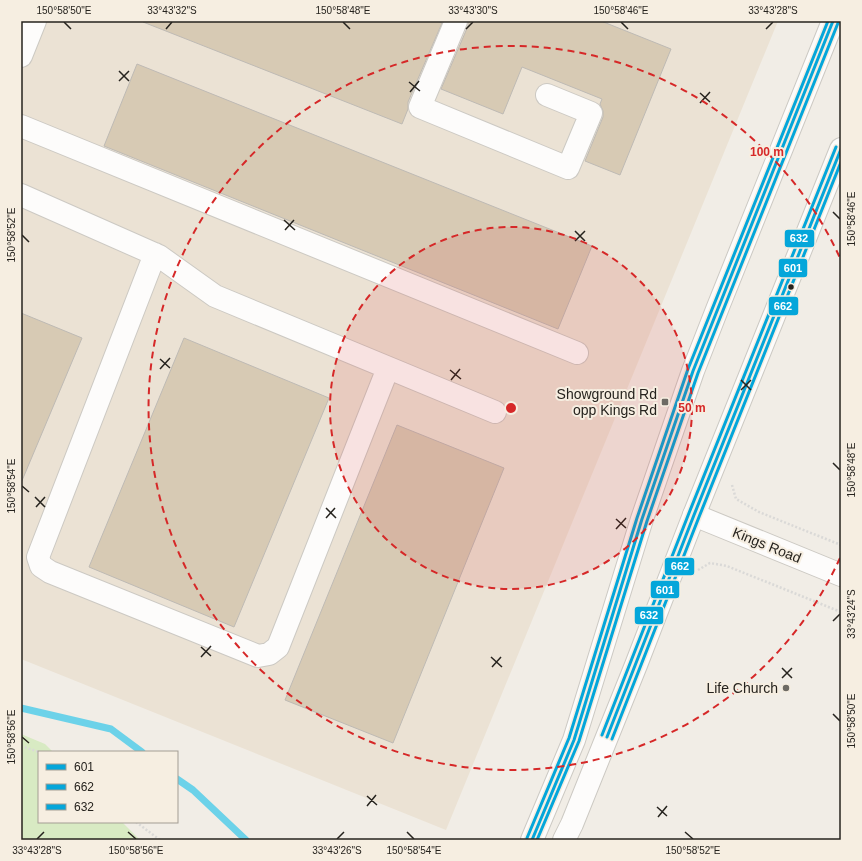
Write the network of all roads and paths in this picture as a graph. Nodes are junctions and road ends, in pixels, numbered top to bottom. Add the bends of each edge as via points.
1 (35, 21) edge
2 (456, 21) edge
3 (833, 21) edge
4 (21, 56) edge
5 (547, 95) dead end
6 (21, 126) edge
7 (841, 149) edge
8 (21, 195) edge
9 (154, 254) junction
10 (577, 353) dead end
11 (388, 368) junction
12 (495, 412) dead end
13 (732, 486) dead end
14 (694, 515) junction
15 (841, 545) edge
16 (710, 563) dead end
17 (841, 575) edge
18 (841, 612) edge
19 (21, 746) edge
20 (38, 752) edge
21 (137, 823) edge
22 (160, 840) edge
23 (532, 840) edge
24 (564, 840) edge

1 - 4 main road
2 - 5 main road via 420,107 568,168 591,113
3 - 23 main road via 693,371 642,519 574,740
6 - 10 main road
7 - 14 main road
8 - 9 main road
9 - 11 main road via 215,296
9 - 11 main road via 38,557 41,566 50,572 258,656 269,654 278,646
11 - 12 main road
13 - 15 path via 736,499 760,512
14 - 17 main road, Kings Road
14 - 24 main road
16 - 18 path via 727,566
19 - 20 path
21 - 22 path

